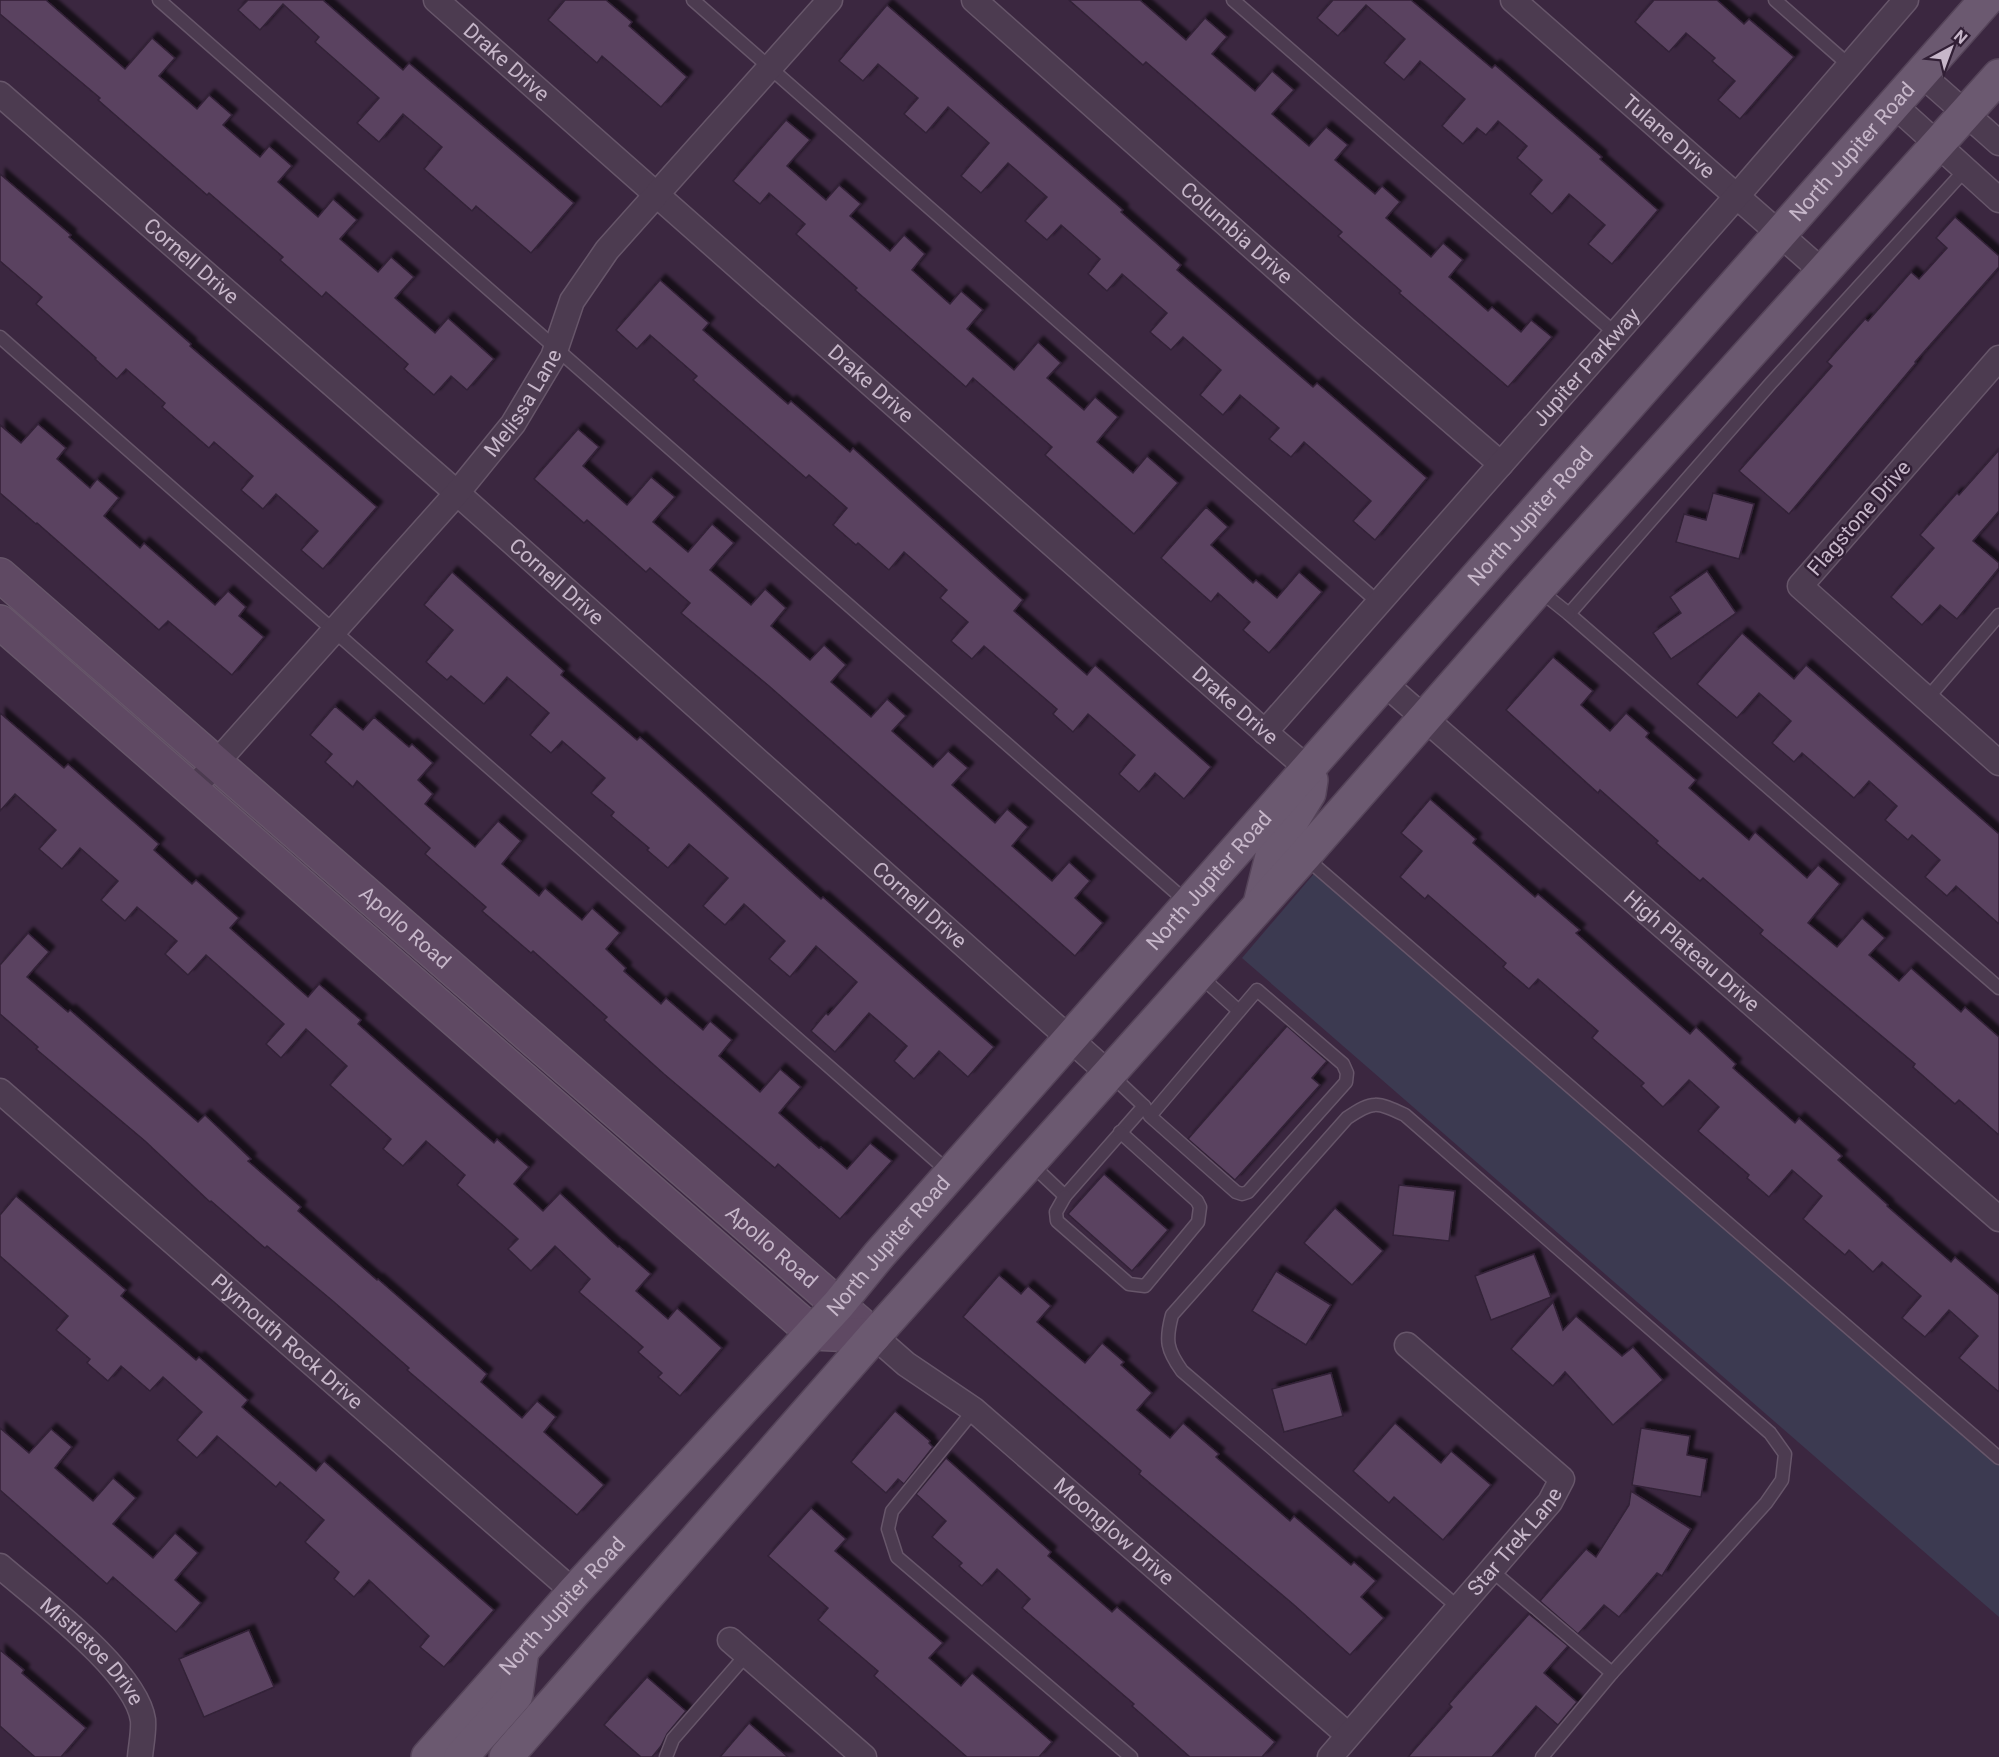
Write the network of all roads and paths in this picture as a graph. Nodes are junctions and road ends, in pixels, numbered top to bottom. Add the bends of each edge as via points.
1 (159, 0) edge
2 (436, 0) edge
3 (693, 0) edge
4 (830, 0) edge
5 (974, 0) edge
6 (1233, 0) edge
7 (1513, 0) edge
8 (1775, 0) edge
9 (1906, 0) edge
10 (1986, 0) edge
11 (1850, 66) junction
12 (770, 68) junction
13 (1920, 73) junction
14 (1999, 76) edge
15 (0, 94) edge
16 (1893, 104) junction
17 (1965, 114) junction
18 (1999, 143) edge
19 (1938, 144) junction
20 (1965, 170) junction
21 (658, 195) junction
22 (1736, 197) junction
23 (1999, 200) edge
24 (1780, 235) junction
25 (1823, 272) junction
26 (1616, 334) junction
27 (0, 337) edge
28 (556, 348) junction
29 (1999, 358) edge
30 (1501, 464) junction
31 (457, 493) junction
32 (0, 575) edge
33 (1538, 589) junction
34 (1379, 603) junction
35 (1569, 614) junction
36 (1999, 615) edge
37 (0, 622) edge
38 (333, 631) junction
39 (1384, 683) junction
40 (1926, 700) junction
41 (1423, 718) junction
42 (1265, 732) junction
43 (215, 763) junction
44 (1999, 763) edge
45 (1307, 768) junction
46 (192, 790) junction
47 (1304, 856) junction
48 (1188, 903) junction
49 (1260, 904) junction
50 (1198, 974) junction
51 (1999, 988) edge
52 (1239, 1011) junction
53 (1069, 1038) junction
54 (1108, 1072) junction
55 (0, 1091) edge
56 (1147, 1111) junction
57 (1120, 1132) junction
58 (1029, 1162) junction
59 (950, 1174) junction
60 (1065, 1196) junction
61 (1999, 1219) edge
62 (838, 1305) junction
63 (813, 1333) junction
64 (874, 1336) junction
65 (1407, 1345) dead end
66 (975, 1410) junction
67 (1999, 1458) edge
68 (0, 1566) edge
69 (1491, 1570) junction
70 (574, 1593) junction
71 (1459, 1608) junction
72 (739, 1647) joint
73 (522, 1651) junction
74 (1612, 1673) junction
75 (1348, 1735) junction
76 (515, 1754) edge
77 (140, 1757) edge
78 (428, 1757) edge
79 (461, 1757) edge
80 (666, 1757) edge
81 (864, 1757) edge
82 (1131, 1757) edge
83 (1330, 1757) edge
84 (1542, 1757) edge

1 - 28 lane
2 - 21 street, Drake Drive
3 - 12 lane
4 - 12 street, Melissa Lane
5 - 30 street, Columbia Drive
6 - 26 lane
7 - 22 street, Tulane Drive
8 - 11 lane
9 - 11 street, Jupiter Parkway
10 - 13 main road, North Jupiter Road
11 - 22 street, Jupiter Parkway
12 - 21 street, Melissa Lane
12 - 34 lane
13 - 16 main road, North Jupiter Road
13 - 17 street
14 - 17 main road
15 - 31 street, Cornell Drive
16 - 19 street
16 - 24 main road, North Jupiter Road
17 - 18 street
17 - 19 main road
19 - 20 street
19 - 25 main road
20 - 23 street
20 - 35 lane via 1771,383
21 - 28 street, Melissa Lane via 607,250 572,301
21 - 42 street, Drake Drive
22 - 24 street, Tulane Drive
22 - 26 street, Jupiter Parkway
24 - 25 street, Tulane Drive
24 - 39 main road, North Jupiter Road
25 - 33 main road
26 - 30 street, Jupiter Parkway
27 - 38 lane
28 - 31 street, Melissa Lane via 513,424
28 - 48 lane
29 - 40 street, Flagstone Drive via 1800,586
30 - 34 street, Jupiter Parkway
31 - 38 street, Melissa Lane
31 - 53 street, Cornell Drive
32 - 43 street, Apollo Road
33 - 35 lane
33 - 41 main road
34 - 42 street, Jupiter Parkway
35 - 51 lane
36 - 40 lane
37 - 46 street, Apollo Road
38 - 43 street, Melissa Lane
38 - 59 lane
39 - 41 street, High Plateau Drive
39 - 45 main road, North Jupiter Road
40 - 44 street, Flagstone Drive
41 - 47 main road
41 - 61 street, High Plateau Drive
42 - 45 street, Drake Drive
43 - 46 street, Melissa Lane
43 - 62 street, Apollo Road
45 - 48 main road, North Jupiter Road
45 - 49 main road via 1312,777 1308,793 1273,852
46 - 63 street, Apollo Road
47 - 49 main road
47 - 67 lane
48 - 53 main road, North Jupiter Road
49 - 50 main road
50 - 52 lane
50 - 54 main road
52 - 56 lane
52 - 56 lane via 1257,990 1343,1064 1347,1073 1346,1082 1248,1192 1236,1192
53 - 54 street, Cornell Drive
53 - 59 main road, North Jupiter Road
54 - 56 lane
54 - 58 main road
55 - 70 street, Plymouth Rock Drive
56 - 57 lane
57 - 60 lane
57 - 60 lane via 1200,1207 1198,1222 1145,1286 1128,1284 1057,1221 1056,1212
58 - 60 lane
58 - 64 main road
59 - 62 main road, North Jupiter Road
62 - 63 main road, North Jupiter Road
62 - 64 street, Apollo Road
63 - 64 street
63 - 70 main road, North Jupiter Road
64 - 66 street, Moonglow Drive via 906,1364
64 - 76 main road
65 - 69 street, Star Trek Lane via 1562,1479 1550,1502
66 - 75 street, Moonglow Drive
66 - 82 lane via 892,1511 888,1529 897,1557
68 - 77 street, Mistletoe Drive via 106,1658 135,1695 142,1719
69 - 71 street, Star Trek Lane
69 - 74 lane
70 - 73 main road, North Jupiter Road
71 - 74 lane via 1182,1371 1169,1353 1167,1332 1172,1315 1347,1118 1364,1106 1381,1104 1405,1115 1770,1433 1785,1454 1782,1480 1766,1503
71 - 75 street, Star Trek Lane
72 - 80 lane via 673,1739
72 - 81 street
73 - 78 main road, North Jupiter Road
73 - 79 main road via 516,1695
74 - 84 lane
75 - 83 street, Star Trek Lane

